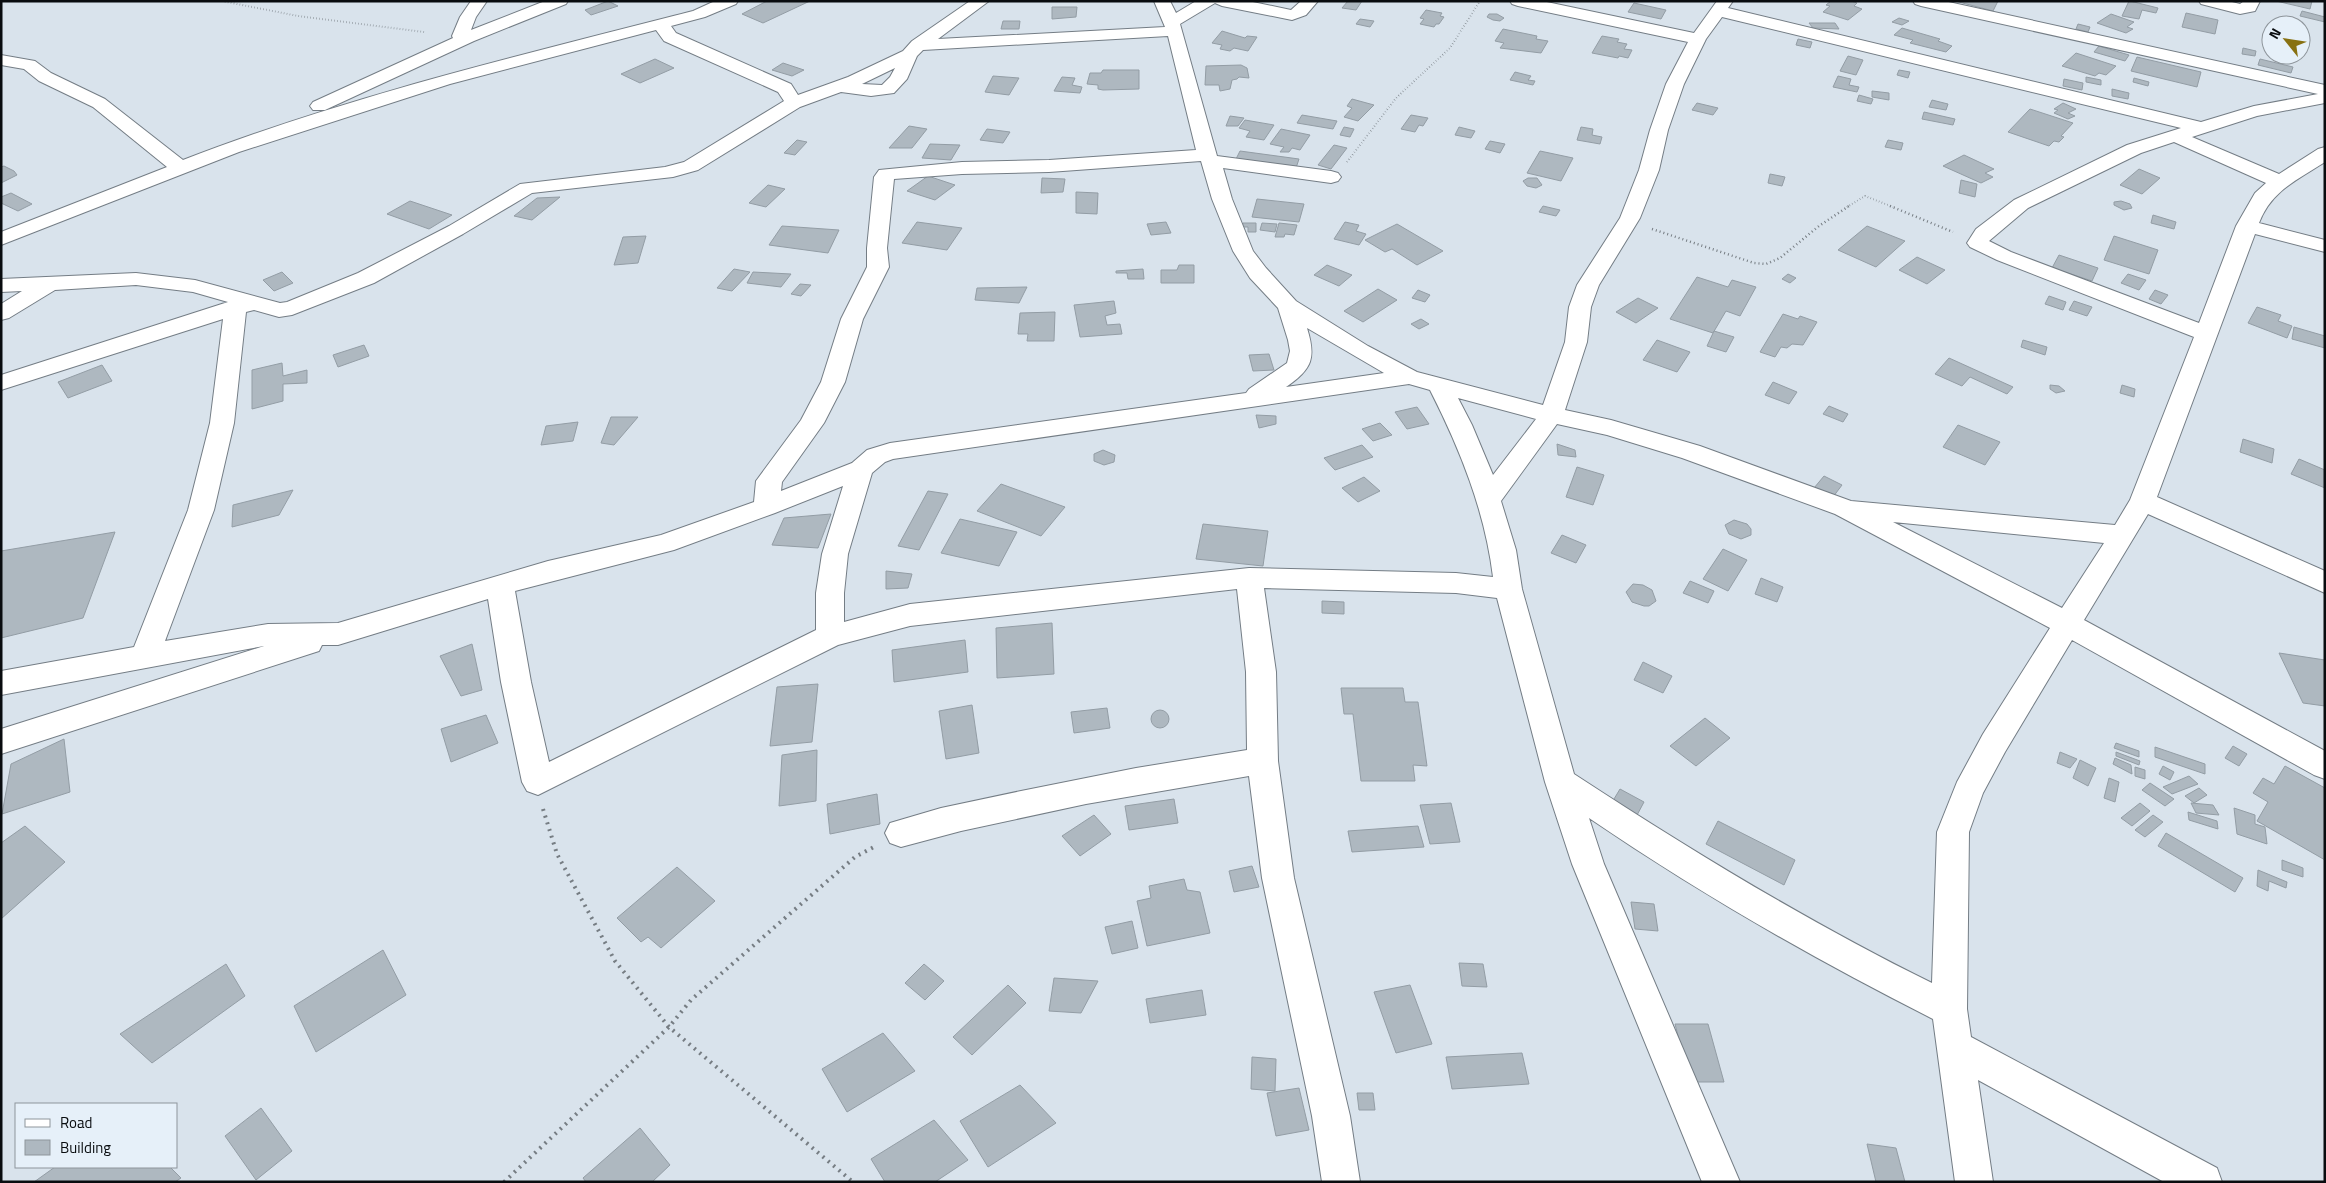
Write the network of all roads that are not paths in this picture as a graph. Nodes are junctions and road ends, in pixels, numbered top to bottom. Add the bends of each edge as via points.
1 (479, 1) edge
2 (560, 1) edge
3 (730, 1) edge
4 (1162, 1) edge
5 (1208, 1) edge
6 (1222, 1) edge
7 (1310, 1) edge
8 (1518, 1) edge
9 (1921, 1) edge
10 (2207, 1) edge
11 (2252, 1) edge
12 (968, 6) edge
13 (1721, 6) edge
14 (661, 24) junction
15 (1173, 27) junction
16 (464, 37) junction
17 (1698, 39) junction
18 (914, 50) junction
19 (1, 60) edge
20 (2325, 90) edge
21 (2325, 98) edge
22 (794, 103) junction
23 (2199, 127) junction
24 (2173, 135) junction
25 (232, 148) junction
26 (1209, 158) junction
27 (182, 169) junction
28 (2304, 172) edge
29 (1331, 177) road end
30 (2246, 226) junction
31 (1, 239) edge
32 (2325, 246) edge
33 (55, 282) junction
34 (1, 286) edge
35 (245, 305) junction
36 (1288, 306) junction
37 (1, 313) edge
38 (2207, 334) junction
39 (1409, 377) junction
40 (1, 383) edge
41 (1439, 386) junction
42 (1246, 400) junction
43 (1552, 414) junction
44 (861, 470) junction
45 (1488, 500) junction
46 (2142, 501) junction
47 (766, 507) junction
48 (1844, 508) junction
49 (2121, 535) junction
50 (1249, 578) junction
51 (2325, 583) edge
52 (500, 586) junction
53 (1508, 589) junction
54 (2068, 624) junction
55 (338, 634) junction
56 (830, 636) junction
57 (146, 655) junction
58 (1, 683) edge
59 (1, 742) edge
60 (1263, 761) junction
61 (2325, 766) edge
62 (1561, 782) junction
63 (901, 833) road end
64 (1949, 1009) junction
65 (1953, 1048) junction
66 (1341, 1182) edge
67 (1721, 1182) edge
68 (1974, 1182) edge
69 (2203, 1182) edge

1 - 16 street via 468,17
2 - 16 street
3 - 14 street via 699,14
4 - 15 street
5 - 15 street
6 - 7 street via 1292,15 1300,12
8 - 17 street via 1609,14
9 - 20 street
10 - 11 street via 2245,9
12 - 18 street
13 - 17 street
13 - 23 street
14 - 22 street via 668,36 677,41 785,88
14 - 25 street via 444,80
15 - 18 street
15 - 26 street
16 - 25 street
17 - 43 street via 1675,84 1649,170 1628,221 1583,298 1576,342
18 - 22 street via 900,78 891,87 878,90 834,88
19 - 27 street via 28,65 45,77 99,103
21 - 23 street via 2274,106
22 - 35 street via 680,171 527,188 456,230 348,285 292,308 280,310
23 - 24 street
24 - 28 street
24 - 38 street via 2134,149 2021,204 1983,233 1977,243
25 - 27 street
26 - 29 street
26 - 36 street via 1243,251
26 - 47 street via 886,174 877,248 878,267 852,319 833,382 812,424 769,481
27 - 31 street
28 - 30 street via 2262,197
30 - 32 street
30 - 38 street
33 - 34 street
33 - 35 street via 136,279 195,286
33 - 37 street
35 - 40 street
35 - 57 street via 201,510
36 - 39 street
36 - 42 street via 1302,344 1302,358 1294,372
38 - 46 street
39 - 41 street
39 - 42 street
41 - 43 street via 1509,406
41 - 45 street via 1464,433
42 - 44 street via 909,448 876,456
43 - 45 street
43 - 48 street via 1691,452
44 - 47 street
44 - 56 street via 835,554 830,593
45 - 53 street via 1503,550
46 - 49 street
46 - 51 street
47 - 52 street via 665,543
48 - 49 street
48 - 54 street
49 - 54 street
50 - 53 street via 1456,583
50 - 56 street via 910,615
50 - 60 street via 1261,672
52 - 55 street
52 - 56 street via 516,682 538,782
53 - 62 street
54 - 61 street
54 - 64 street via 1994,743 1968,791 1953,832
55 - 57 street via 268,635
55 - 59 street
57 - 58 street
60 - 63 street via 1126,783 950,818
60 - 66 street via 1278,878 1331,1116
62 - 64 street via 1640,836 1870,971
62 - 67 street via 1588,864
64 - 65 street
65 - 68 street
65 - 69 street

